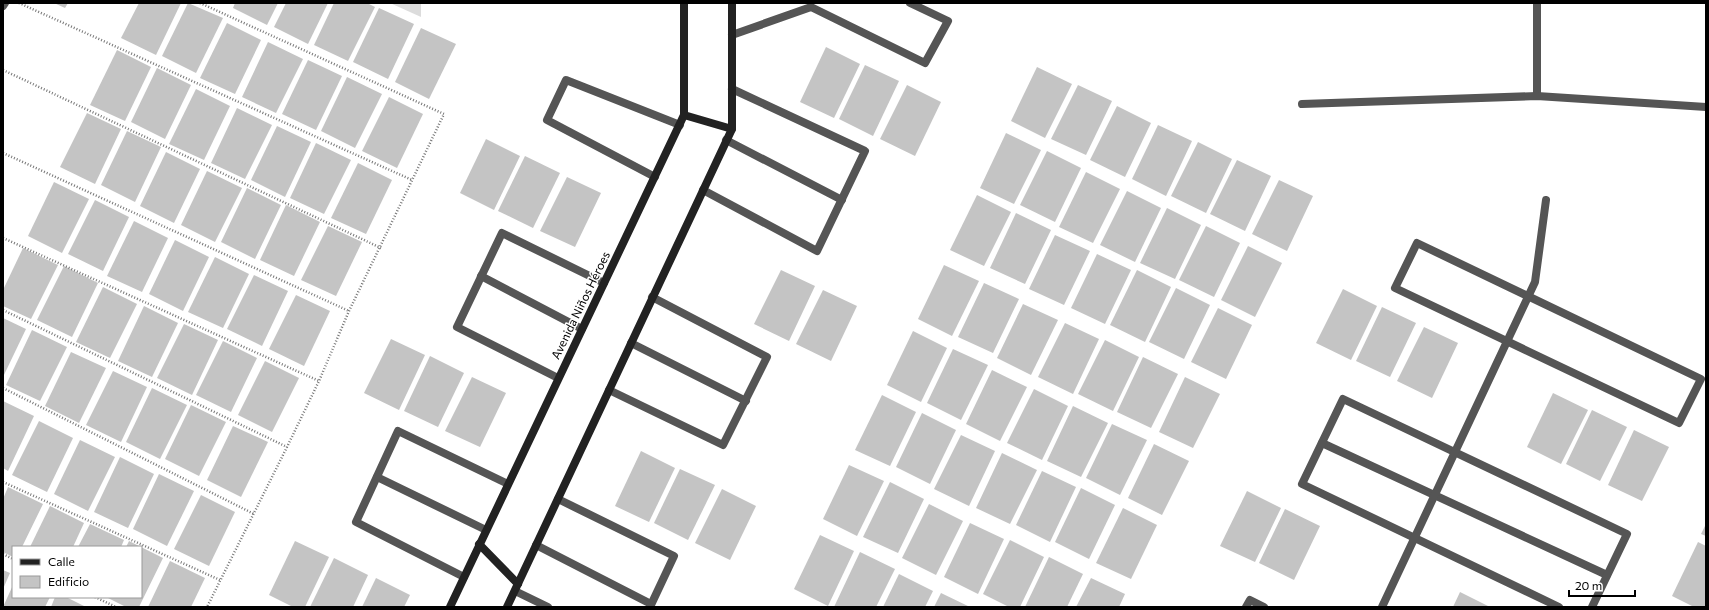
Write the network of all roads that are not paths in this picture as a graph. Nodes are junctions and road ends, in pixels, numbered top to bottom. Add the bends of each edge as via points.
1 (5, 3) edge
2 (684, 3) edge
3 (732, 3) edge
4 (910, 3) edge
5 (1537, 3) edge
6 (3, 6) edge
7 (732, 35) junction
8 (732, 89) junction
9 (1537, 96) junction
10 (1302, 104) dead end
11 (1706, 107) edge
12 (684, 115) junction
13 (680, 125) junction
14 (732, 129) junction
15 (726, 140) junction
16 (655, 177) junction
17 (703, 190) junction
18 (842, 200) junction
19 (1546, 200) dead end
20 (481, 276) junction
21 (604, 283) junction
22 (652, 297) junction
23 (1528, 297) junction
24 (582, 329) junction
25 (1508, 341) junction
26 (631, 343) junction
27 (558, 378) junction
28 (609, 390) junction
29 (746, 401) junction
30 (1322, 443) junction
31 (1456, 452) junction
32 (377, 477) junction
33 (508, 484) junction
34 (1435, 495) junction
35 (558, 499) junction
36 (486, 530) junction
37 (1415, 538) junction
38 (479, 544) junction
39 (536, 545) junction
40 (1607, 575) junction
41 (464, 577) junction
42 (516, 587) junction
43 (651, 605) edge
44 (450, 607) edge
45 (507, 607) edge
46 (548, 607) edge
47 (1246, 607) edge
48 (1264, 607) edge
49 (1382, 607) edge
50 (1559, 607) edge
51 (1592, 607) edge

1 - 6 street
2 - 12 main road, Avenida Niños Héroes
3 - 7 main road
4 - 7 street via 948,21 925,63 811,7
5 - 9 street
7 - 8 main road
8 - 14 main road
8 - 18 street via 865,151
9 - 10 street
9 - 11 street
12 - 13 main road, Avenida Niños Héroes
12 - 14 main road
13 - 16 main road, Avenida Niños Héroes
13 - 16 street via 566,80 547,120
14 - 15 main road
15 - 17 main road
15 - 18 street
16 - 21 main road, Avenida Niños Héroes
17 - 18 street via 817,251
17 - 22 main road
19 - 23 street via 1535,282
20 - 21 street via 502,233
20 - 24 street
20 - 27 street via 457,327
21 - 24 main road, Avenida Niños Héroes
22 - 26 main road
22 - 29 street via 767,357
23 - 25 street
23 - 25 street via 1417,243 1395,288
23 - 25 street via 1701,379 1679,423
24 - 27 main road, Avenida Niños Héroes
25 - 31 street
26 - 28 main road
26 - 29 street
27 - 33 main road, Avenida Niños Héroes
28 - 29 street via 724,445
28 - 35 main road
30 - 31 street via 1343,398
30 - 34 street
30 - 37 street via 1302,484
31 - 34 street
31 - 40 street via 1627,534
32 - 33 street via 398,431
32 - 36 street
32 - 41 street via 356,522
33 - 36 main road, Avenida Niños Héroes
34 - 37 street
34 - 40 street
35 - 39 main road
35 - 43 street via 674,556
36 - 38 main road, Avenida Niños Héroes
37 - 49 street
37 - 50 street
38 - 41 main road, Avenida Niños Héroes
38 - 42 main road
39 - 42 main road
39 - 43 street
40 - 51 street
41 - 44 main road, Avenida Niños Héroes
42 - 45 main road
42 - 46 street
47 - 48 street via 1250,600

